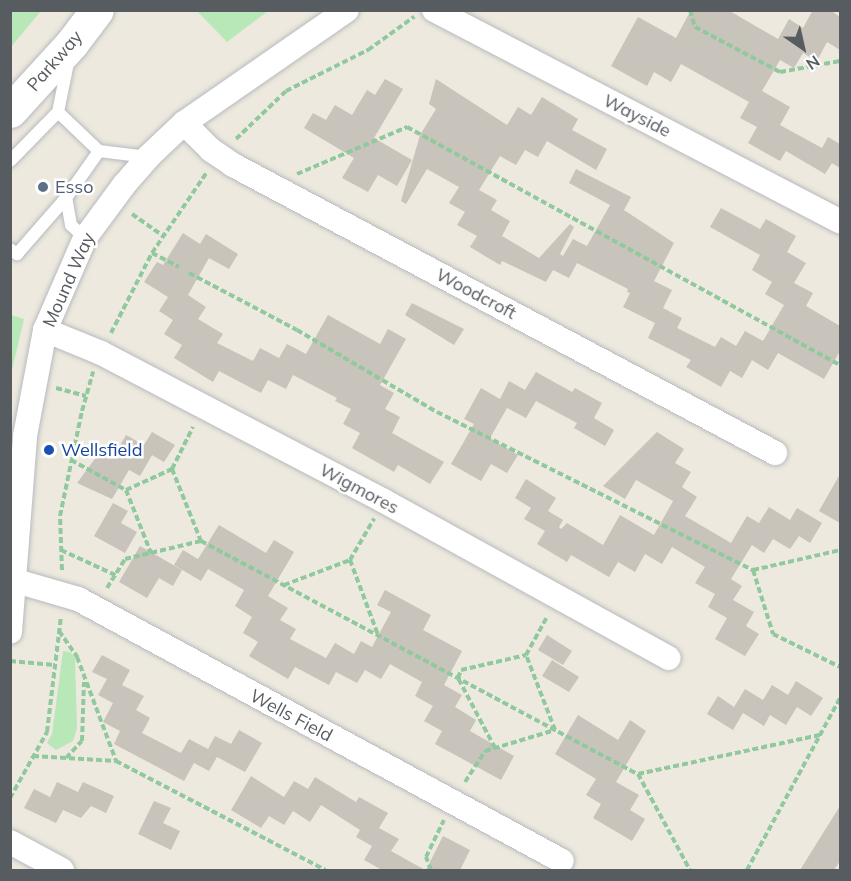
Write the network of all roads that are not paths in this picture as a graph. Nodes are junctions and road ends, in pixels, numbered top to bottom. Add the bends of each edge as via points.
1 (98, 10) edge
2 (347, 10) edge
3 (425, 13) edge
4 (72, 43) junction
5 (10, 111) edge
6 (58, 112) junction
7 (184, 123) junction
8 (99, 151) junction
9 (148, 157) junction
10 (10, 161) edge
11 (66, 198) junction
12 (840, 221) edge
13 (85, 238) junction
14 (10, 249) edge
15 (45, 330) junction
16 (776, 453) dead end
17 (16, 581) junction
18 (10, 632) edge
19 (668, 658) dead end
20 (10, 842) edge
21 (562, 861) dead end
22 (52, 868) edge

1 - 4 main road, Parkway
2 - 7 street, Mound Way
3 - 12 street, Wayside
4 - 5 main road, Parkway
4 - 6 lane
6 - 8 lane
6 - 10 lane
7 - 9 street, Mound Way
7 - 16 street, Woodcroft via 219,156
8 - 9 lane
8 - 11 lane
9 - 13 street, Mound Way
11 - 13 lane via 71,225
11 - 14 lane via 17,254
13 - 15 street, Mound Way
15 - 17 street, Mound Way via 25,436
15 - 19 street, Wigmores via 91,348 384,501
17 - 18 street, Mound Way
17 - 21 street, Wells Field via 63,593 94,608
20 - 22 street

